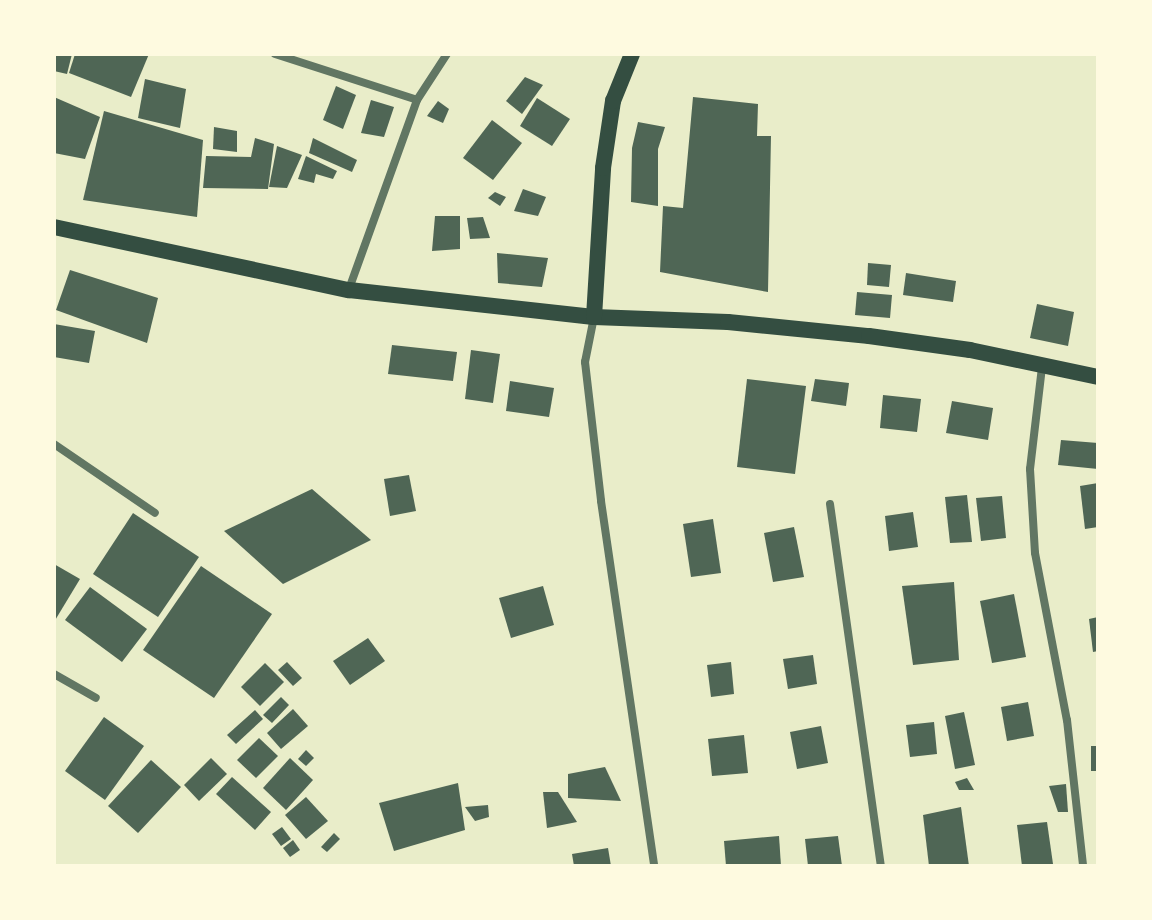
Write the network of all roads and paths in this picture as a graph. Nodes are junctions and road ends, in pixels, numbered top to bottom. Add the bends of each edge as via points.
1 (275, 54) edge
2 (447, 54) edge
3 (632, 54) edge
4 (417, 100) junction
5 (54, 227) edge
6 (349, 290) junction
7 (594, 317) junction
8 (1042, 367) junction
9 (1098, 377) edge
10 (54, 444) edge
11 (830, 504) dead end
12 (155, 513) dead end
13 (54, 674) edge
14 (96, 698) dead end
15 (654, 866) edge
16 (881, 866) edge
17 (1083, 866) edge

1 - 4 street
2 - 4 street
3 - 7 main road via 613,101 603,168
4 - 6 street
5 - 6 main road
6 - 7 main road
7 - 8 main road via 728,322 869,336 970,350
7 - 15 street via 585,362
8 - 9 main road
8 - 17 street via 1030,469 1035,553 1067,720
10 - 12 street
11 - 16 street
13 - 14 street

